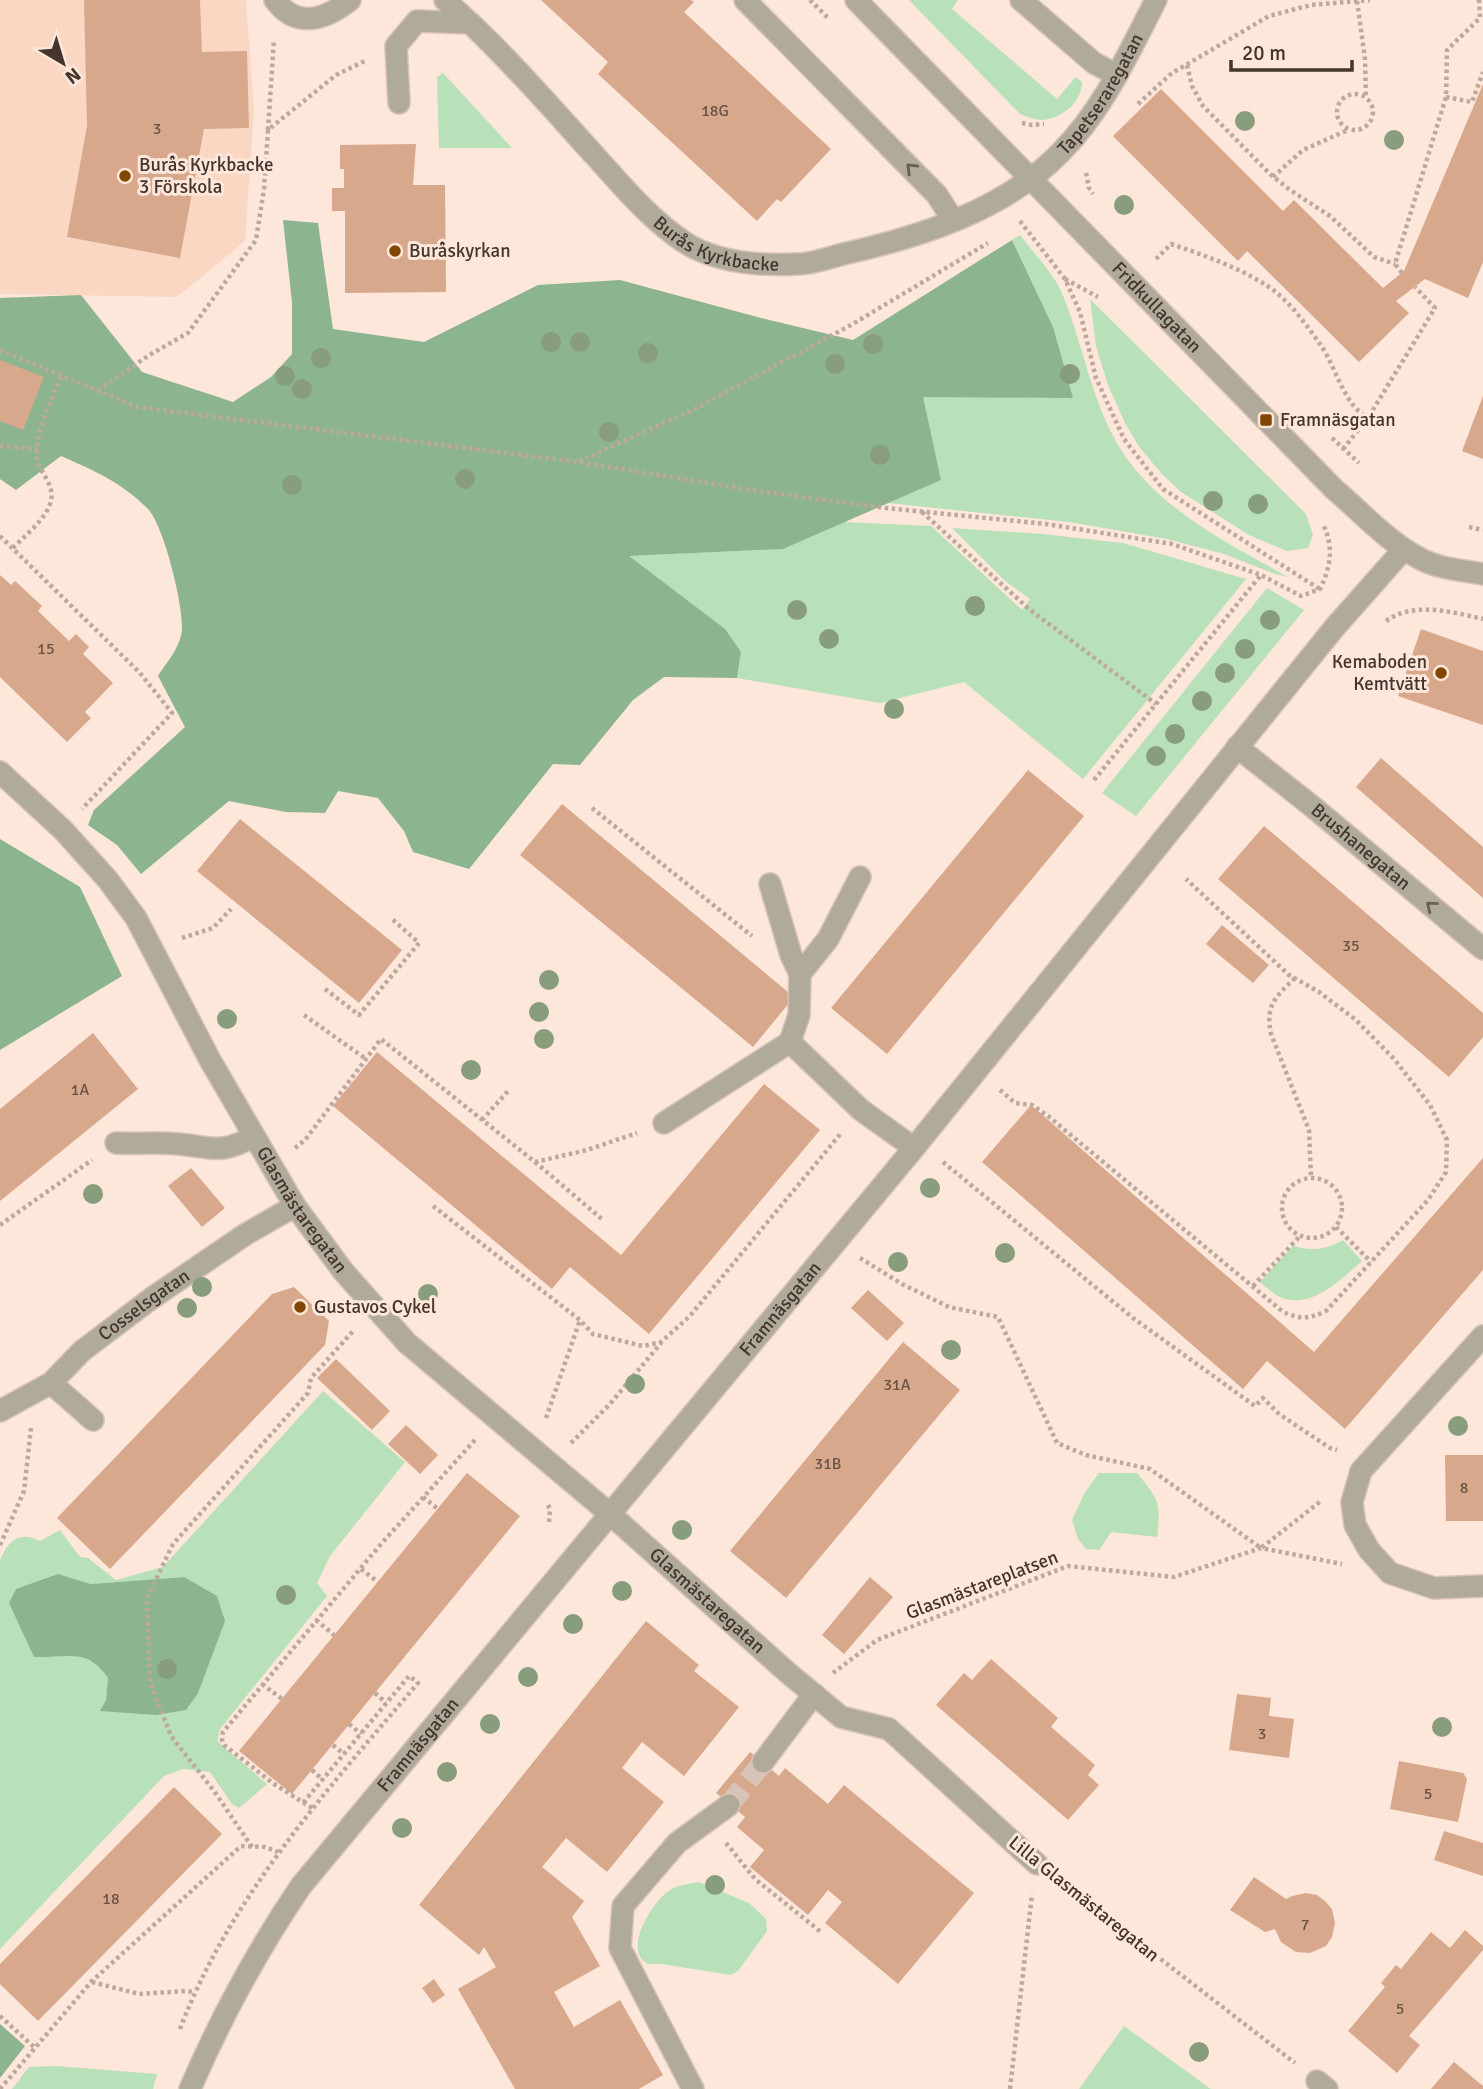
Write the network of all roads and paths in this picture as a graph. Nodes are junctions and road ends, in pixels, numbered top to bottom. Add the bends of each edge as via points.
1 (351, 0) edge
2 (445, 0) edge
3 (744, 0) edge
4 (810, 0) edge
5 (856, 0) edge
6 (1021, 0) edge
7 (1156, 0) edge
8 (1370, 0) edge
9 (1479, 0) edge
10 (1357, 1) edge
11 (276, 2) edge
12 (1481, 21) edge
13 (470, 23) junction
14 (838, 29) dead end
15 (396, 46) junction
16 (1187, 65) junction
17 (1483, 72) edge
18 (1117, 75) junction
19 (1446, 97) junction
20 (1366, 98) junction
21 (398, 103) dead end
22 (1137, 106) dead end
23 (1013, 117) dead end
24 (1083, 125) junction
25 (268, 130) junction
26 (1349, 130) junction
27 (1273, 177) junction
28 (1032, 179) junction
29 (1095, 196) dead end
30 (1002, 198) junction
31 (953, 220) junction
32 (1022, 223) junction
33 (1010, 229) dead end
34 (999, 236) dead end
35 (1147, 251) dead end
36 (1156, 259) junction
37 (1395, 264) junction
38 (1166, 269) dead end
39 (1402, 273) dead end
40 (1065, 279) junction
41 (1416, 286) dead end
42 (1105, 304) dead end
43 (0, 350) edge
44 (62, 375) junction
45 (98, 390) junction
46 (1368, 418) junction
47 (1329, 435) dead end
48 (0, 446) edge
49 (37, 449) junction
50 (1343, 449) junction
51 (578, 462) junction
52 (1360, 463) dead end
53 (922, 512) junction
54 (1319, 518) dead end
55 (1469, 527) dead end
56 (1483, 530) edge
57 (0, 536) edge
58 (13, 549) junction
59 (1404, 549) junction
60 (1483, 574) edge
61 (1261, 575) junction
62 (1320, 589) junction
63 (1483, 619) edge
64 (1381, 625) dead end
65 (1156, 704) junction
66 (1237, 747) junction
67 (0, 772) edge
68 (1094, 780) dead end
69 (592, 808) dead end
70 (63, 830) junction
71 (860, 877) dead end
72 (1186, 879) dead end
73 (771, 884) dead end
74 (231, 909) dead end
75 (391, 918) dead end
76 (178, 939) dead end
77 (756, 939) dead end
78 (1483, 950) edge
79 (800, 974) junction
80 (1295, 978) junction
81 (325, 989) dead end
82 (303, 1016) dead end
83 (790, 1042) junction
84 (366, 1059) junction
85 (996, 1087) dead end
86 (509, 1090) dead end
87 (861, 1110) junction
88 (482, 1120) junction
89 (664, 1123) joint
90 (253, 1137) junction
91 (116, 1143) joint
92 (914, 1148) junction
93 (288, 1154) dead end
94 (938, 1157) dead end
95 (534, 1161) junction
96 (1311, 1178) junction
97 (295, 1206) junction
98 (433, 1206) dead end
99 (603, 1220) dead end
100 (0, 1225) edge
101 (1336, 1227) junction
102 (1300, 1236) junction
103 (856, 1256) dead end
104 (1371, 1262) junction
105 (1253, 1286) junction
106 (580, 1320) junction
107 (358, 1326) dead end
108 (1483, 1336) edge
109 (661, 1342) junction
110 (51, 1383) junction
111 (0, 1411) edge
112 (93, 1420) dead end
113 (552, 1427) dead end
114 (479, 1435) dead end
115 (565, 1449) dead end
116 (1367, 1464) junction
117 (423, 1497) junction
118 (438, 1509) dead end
119 (610, 1514) junction
120 (2, 1534) edge
121 (0, 1545) edge
122 (1261, 1548) junction
123 (361, 1569) junction
124 (1390, 1573) junction
125 (378, 1582) dead end
126 (1483, 1586) edge
127 (316, 1620) junction
128 (334, 1635) dead end
129 (262, 1684) junction
130 (418, 1684) dead end
131 (375, 1693) dead end
132 (814, 1694) junction
133 (282, 1699) dead end
134 (386, 1703) junction
135 (381, 1710) junction
136 (389, 1717) dead end
137 (841, 1717) joint
138 (349, 1724) dead end
139 (361, 1734) junction
140 (332, 1745) dead end
141 (343, 1755) junction
142 (763, 1762) tunnel mouth
143 (350, 1763) dead end
144 (312, 1770) dead end
145 (323, 1780) junction
146 (303, 1803) junction
147 (729, 1805) tunnel mouth
148 (312, 1808) dead end
149 (707, 1821) junction
150 (252, 1847) junction
151 (278, 1852) dead end
152 (1037, 1864) junction
153 (821, 1933) dead end
154 (91, 1982) junction
155 (194, 1992) dead end
156 (0, 2016) edge
157 (35, 2048) junction
158 (1322, 2085) edge
159 (0, 2089) edge
160 (190, 2089) edge
161 (693, 2089) edge
162 (1010, 2089) edge

1 - 11 street via 316,20 292,16
2 - 13 street, Burås Kyrkbacke
31 -> 3 street via 937,195
4 - 14 path
5 - 28 street, Fridkullagatan
6 - 18 street via 1094,63
7 - 18 street, Tapetseraregatan
8 - 10 path
9 - 12 path
10 - 16 path via 1311,5 1269,16
10 - 20 path
11 - 25 path
12 - 19 path via 1447,50
13 - 15 street via 417,21
13 - 31 street, Burås Kyrkbacke via 502,52 648,215 686,243 732,262 799,265 874,247
15 - 21 street
15 - 25 path via 336,75
16 - 22 path
16 - 27 path via 1203,106
17 - 19 path via 1472,102
18 - 24 street, Tapetseraregatan
19 - 37 path
20 - 26 path via 1372,118 1360,130
20 - 26 path via 1355,94 1340,102 1337,118
23 - 24 path via 1032,125 1067,116
24 - 28 street, Tapetseraregatan
24 - 29 path via 1096,134 1085,170
25 - 45 path via 256,240 188,333
26 - 27 path via 1303,150
27 - 37 path via 1331,216 1374,257
28 - 30 street, Burås Kyrkbacke
28 - 59 street, Fridkullagatan via 1334,489
30 - 31 street, Burås Kyrkbacke
30 - 32 path
32 - 33 path
32 - 40 path
34 - 51 path via 851,325 694,410
35 - 36 path
36 - 38 path
36 - 46 path via 1171,244 1269,287 1322,346 1356,411
37 - 39 path
40 - 42 path
40 - 62 path via 1080,312 1096,378 1124,439 1163,489
41 - 46 path via 1435,308
43 - 44 path
44 - 45 path
44 - 49 path
45 - 51 path via 137,407
46 - 50 path
47 - 50 path
48 - 49 path
49 - 58 path via 51,500 46,513
50 - 52 path
51 - 53 path
53 - 61 path via 1046,524 1172,544
53 - 65 path via 1029,609
54 - 62 path via 1331,547
55 - 56 path
57 - 58 path
58 - 70 path via 139,673 172,713
59 - 60 street, Fridkullagatan via 1438,566
59 - 66 street, Framnäsgatan
61 - 62 path via 1301,596
61 - 65 path
63 - 64 path via 1444,610 1414,610
65 - 68 path
78 -> 66 street, Brushanegatan
66 - 92 street, Framnäsgatan
67 - 70 street, Glasmästaregatan
69 - 77 path
70 - 90 street, Glasmästaregatan via 136,918
71 - 79 street via 828,939
72 - 80 path
73 - 79 street
74 - 76 path via 213,928
75 - 81 path via 419,943 359,1015
79 - 83 street via 799,1015
80 - 96 path via 1271,1005 1268,1018 1309,1130
80 - 104 path via 1356,1020 1394,1059 1430,1105 1447,1140 1446,1172 1429,1200
82 - 84 path
83 - 87 street
83 - 89 street
84 - 88 path via 381,1039
84 - 93 path via 305,1140
85 - 105 path via 1015,1103 1032,1105 1048,1116
86 - 88 path
87 - 92 street
87 - 109 path via 689,1317
88 - 95 path
89 - 95 path via 587,1150
90 - 91 street via 234,1147 211,1149
90 - 97 street, Glasmästaregatan
91 - 100 path
92 - 119 street, Framnäsgatan
94 - 116 path via 1133,1318 1255,1406 1263,1398 1330,1448
95 - 99 path
96 - 101 path via 1337,1191 1342,1212
96 - 102 path via 1293,1184 1282,1202 1285,1223
97 - 110 street, Cosselsgatan via 152,1298 82,1351
97 - 119 street, Glasmästaregatan via 343,1271 407,1343
98 - 106 path
101 - 102 path via 1318,1238
101 - 104 path
102 - 105 path
103 - 122 path via 949,1307 998,1317 1057,1443 1086,1455 1150,1469
104 - 105 path via 1326,1311 1313,1318 1296,1318 1282,1311
106 - 109 path via 593,1334 643,1346
106 - 113 path via 545,1417
107 - 150 path via 311,1378 308,1393 173,1544 147,1598 149,1682 171,1736
108 - 116 street
109 - 115 path
110 - 111 street, Cosselsgatan
110 - 112 street
110 - 120 path via 32,1422 24,1491
114 - 117 path
116 - 122 path, Glasmästareplatsen
116 - 124 street via 1352,1502 1355,1525
117 - 118 path
117 - 123 path
119 - 132 street, Glasmästaregatan
119 - 160 street, Framnäsgatan via 301,1886 261,1946
120 - 121 path
122 - 124 path, Glasmästareplatsen
122 - 132 path, Glasmästareplatsen via 1174,1577 1068,1566 877,1640 836,1670
123 - 125 path
123 - 127 path
124 - 126 street via 1434,1588
127 - 128 path
127 - 129 path
129 - 133 path
129 - 146 path via 230,1722 222,1740 243,1761
130 - 134 path via 409,1676
131 - 134 path
132 - 137 street, Glasmästaregatan
132 - 142 street
134 - 135 path
135 - 136 path
135 - 139 path
137 - 152 street, Lilla Glasmästaregatan via 889,1729
138 - 139 path
139 - 141 path
140 - 141 path
141 - 143 path
141 - 145 path
144 - 145 path
145 - 146 path
146 - 148 path
147 - 149 street
149 - 153 path via 755,1879
149 - 161 street via 677,1843 623,1906 620,1948
150 - 151 path
150 - 154 path via 241,1846
152 - 158 path, Lilla Glasmästaregatan
152 - 162 path
154 - 155 path via 139,1994
154 - 157 path
156 - 157 path
157 - 159 path

